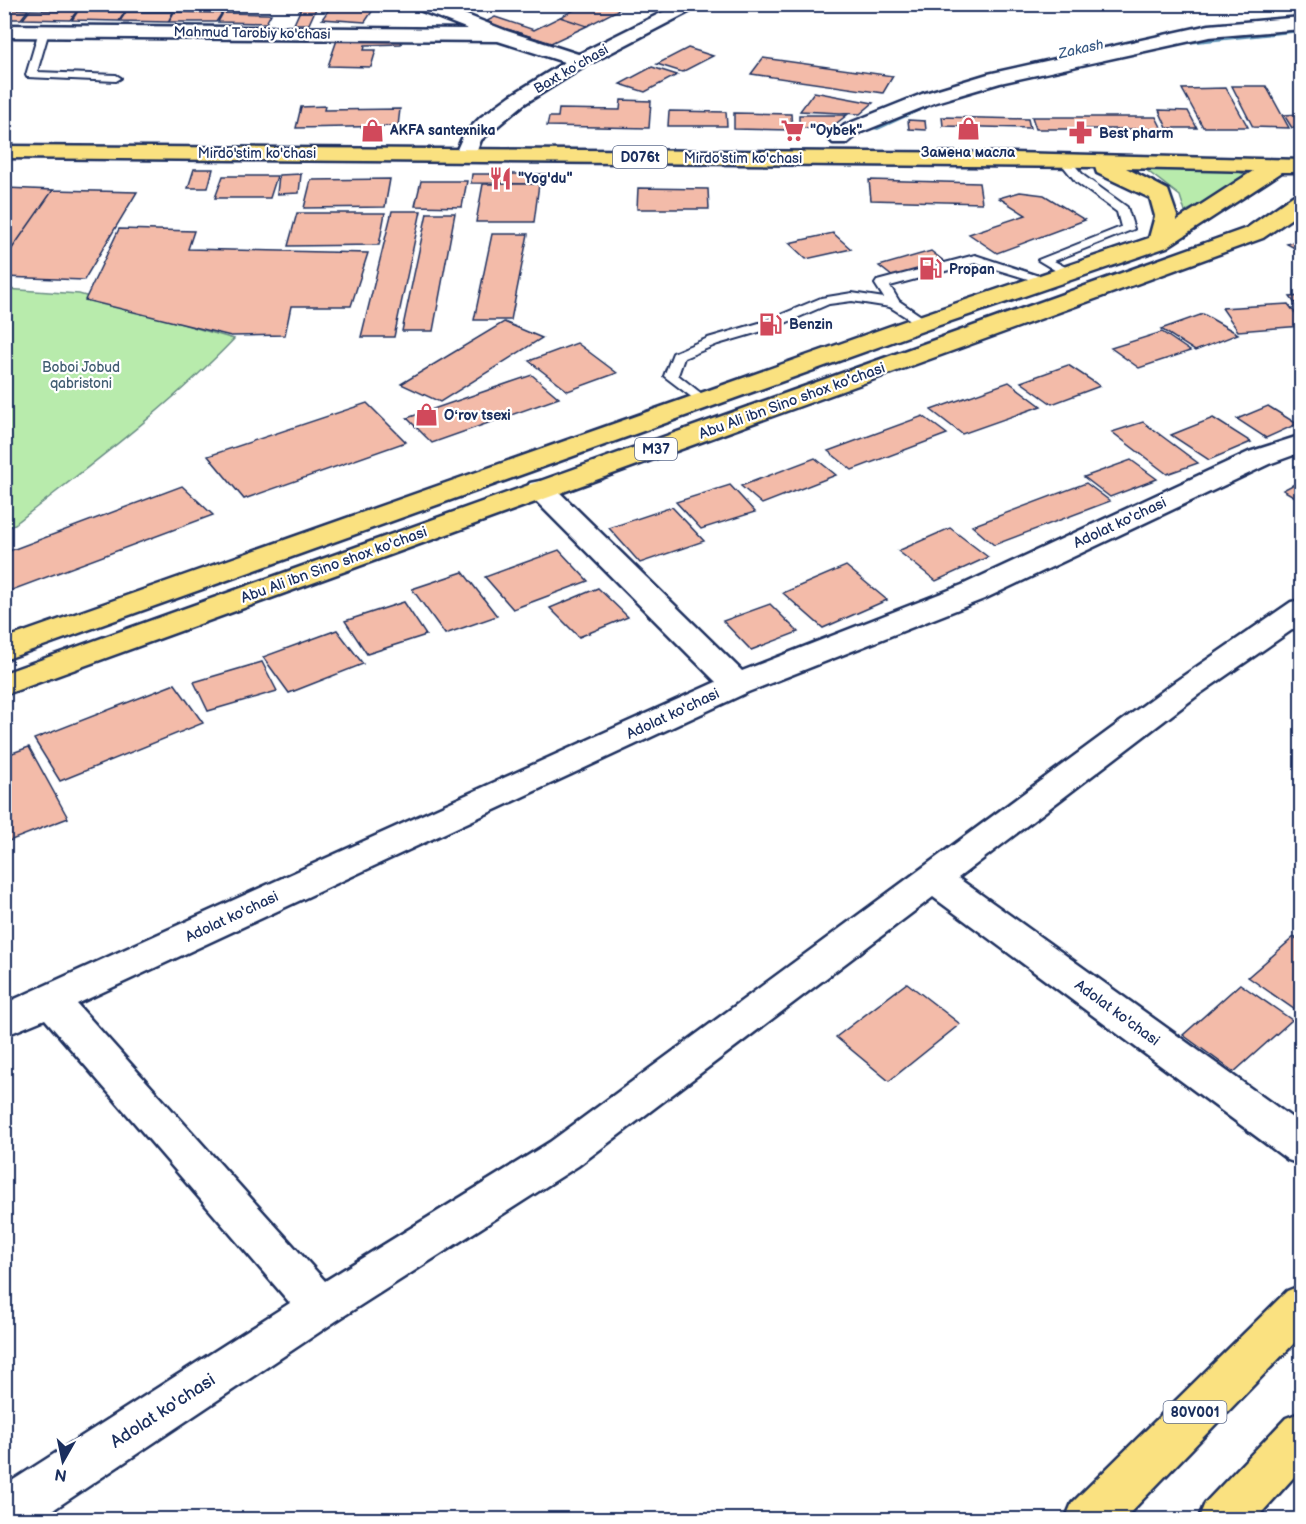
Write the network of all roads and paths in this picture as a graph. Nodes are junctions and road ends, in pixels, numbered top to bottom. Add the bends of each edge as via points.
1 (422, 4) edge
2 (695, 4) edge
3 (1302, 23) edge
4 (4, 31) edge
5 (44, 31) junction
6 (500, 35) junction
7 (580, 61) junction
8 (116, 78) dead end
9 (4, 136) edge
10 (840, 139) junction
11 (1302, 146) edge
12 (468, 147) junction
13 (4, 152) edge
14 (1282, 160) edge
15 (1076, 162) junction
16 (1302, 200) edge
17 (1302, 220) edge
18 (1255, 233) junction
19 (1159, 242) junction
20 (1058, 278) junction
21 (894, 304) junction
22 (922, 322) junction
23 (702, 402) junction
24 (1302, 443) edge
25 (540, 489) junction
26 (1302, 609) edge
27 (4, 650) edge
28 (4, 685) edge
29 (737, 685) junction
30 (933, 878) junction
31 (52, 1001) junction
32 (4, 1021) edge
33 (1302, 1148) edge
34 (1302, 1305) edge
35 (321, 1307) junction
36 (1302, 1434) edge
37 (4, 1514) edge
38 (1089, 1520) edge
39 (1222, 1520) edge

1 - 6 street, Mahmud Tarobiy ko'chasi
2 - 7 street, Baxt koʻchasi
3 - 10 street via 1209,31 995,78 929,98 852,129
4 - 5 street, Mahmud Tarobiy ko'chasi
5 - 6 street, Mahmud Tarobiy ko'chasi
5 - 8 lane via 32,75
6 - 7 street, Mahmud Tarobiy ko'chasi
7 - 12 street, Baxt koʻchasi via 488,121
9 - 12 main road, Mirdo'stim ko'chasi / D076t
10 - 12 main road, Mirdo'stim ko'chasi / D076t
10 - 14 main road, Mirdo'stim ko'chasi / D076t
11 - 14 main road, Mirdo'stim ko'chasi
12 - 13 main road, Mirdo'stim ko'chasi / D076t
12 - 15 main road, Mirdo'stim ko'chasi / D076t
14 - 15 main road, Mirdo'stim ko'chasi / D076t
14 - 19 main road, Abu Ali ibn Sino shox ko'chasi / M37
15 - 19 main road via 1124,175 1160,195 1166,216
15 - 20 lane via 1080,179 1123,210 1128,229 1044,260
16 - 18 main road, Abu Ali ibn Sino shox ko'chasi / M37
17 - 18 main road, M37
18 - 25 main road, Abu Ali ibn Sino shox ko'chasi / M37
19 - 20 main road, Abu Ali ibn Sino shox ko'chasi / M37
20 - 21 lane via 975,259 882,284
20 - 22 main road, Abu Ali ibn Sino shox ko'chasi / M37
21 - 22 lane
21 - 23 lane via 852,297 826,301 678,356 671,376
22 - 23 main road, Abu Ali ibn Sino shox ko'chasi / M37
23 - 27 main road, Abu Ali ibn Sino shox ko'chasi / M37
24 - 29 street, Adolat ko'chasi via 1260,458 973,592
25 - 28 main road, Abu Ali ibn Sino shox ko'chasi / M37
25 - 29 street
26 - 30 street, Adolat ko'chasi via 1187,688
29 - 31 street, Adolat ko'chasi
30 - 33 street, Adolat ko'chasi
30 - 35 street, Adolat ko'chasi via 564,1154
31 - 32 street, Adolat ko'chasi
31 - 35 street
34 - 38 main road, 80V001
35 - 37 street, Adolat ko'chasi
36 - 39 main road

